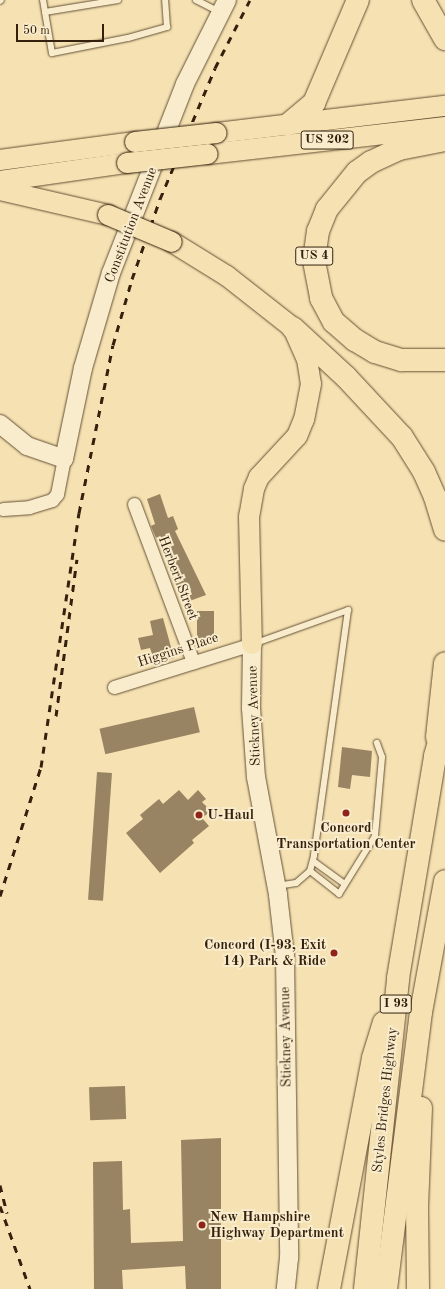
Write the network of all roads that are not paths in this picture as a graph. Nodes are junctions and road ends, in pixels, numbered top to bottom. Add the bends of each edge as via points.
1 (43, 0) edge
2 (118, 0) edge
3 (165, 0) edge
4 (196, 0) edge
5 (358, 0) edge
6 (423, 0) edge
7 (224, 6) edge
8 (45, 12) junction
9 (445, 39) edge
10 (445, 106) edge
11 (290, 124) junction
12 (445, 127) edge
13 (445, 140) edge
14 (0, 160) edge
15 (0, 181) edge
16 (0, 190) edge
17 (293, 328) junction
18 (445, 360) edge
19 (0, 424) edge
20 (64, 459) junction
21 (134, 504) dead end
22 (2, 509) edge
23 (445, 529) edge
24 (252, 644) junction
25 (193, 662) junction
26 (445, 663) edge
27 (114, 687) dead end
28 (445, 722) edge
29 (377, 744) dead end
30 (435, 756) junction
31 (313, 860) junction
32 (310, 871) junction
33 (445, 881) edge
34 (345, 884) junction
35 (277, 886) junction
36 (432, 946) junction
37 (398, 978) junction
38 (286, 1289) edge
39 (330, 1289) edge
40 (365, 1289) edge
41 (386, 1289) edge
42 (418, 1289) edge

1 - 8 lane
2 - 8 lane
3 - 8 lane via 167,27 128,38 52,53
4 - 7 lane
5 - 11 highway via 314,103
6 - 9 highway
7 - 20 street, Constitution Avenue via 185,84 111,273 83,368
10 - 11 main road, US 202
11 - 14 main road, US 202, bridge
12 - 15 main road, US 202, bridge via 127,163
13 - 18 highway, US 4 via 399,149 371,162 357,172 327,209 318,231 314,261 317,287 324,304 334,322 354,340 375,352 402,360
16 - 17 main road, bridge via 108,215 172,242 227,276
17 - 23 highway via 346,377 402,437 432,490
17 - 24 main road via 307,359 311,384 304,419 297,436 259,477 254,489 249,516
19 - 20 street via 27,446
20 - 22 street via 57,494 52,500 29,507
21 - 25 street, Herbert Street
24 - 25 street, Higgins Place
24 - 31 lane via 348,610
24 - 35 street, Stickney Avenue via 251,708 256,776
25 - 27 street, Higgins Place
26 - 30 highway
28 - 30 highway, Styles Bridges Highway / I 93
29 - 34 lane via 382,758 375,836
30 - 37 highway, Styles Bridges Highway / I 93
31 - 32 lane
31 - 34 lane
32 - 34 lane via 339,894
32 - 35 lane via 296,883
33 - 36 highway, Styles Bridges Highway / I 93
35 - 38 street, Stickney Avenue via 285,956 289,1243
36 - 41 highway, Styles Bridges Highway / I 93 via 421,1012
36 - 42 highway via 417,1206
37 - 39 highway via 373,1058
37 - 40 highway, Styles Bridges Highway / I 93

